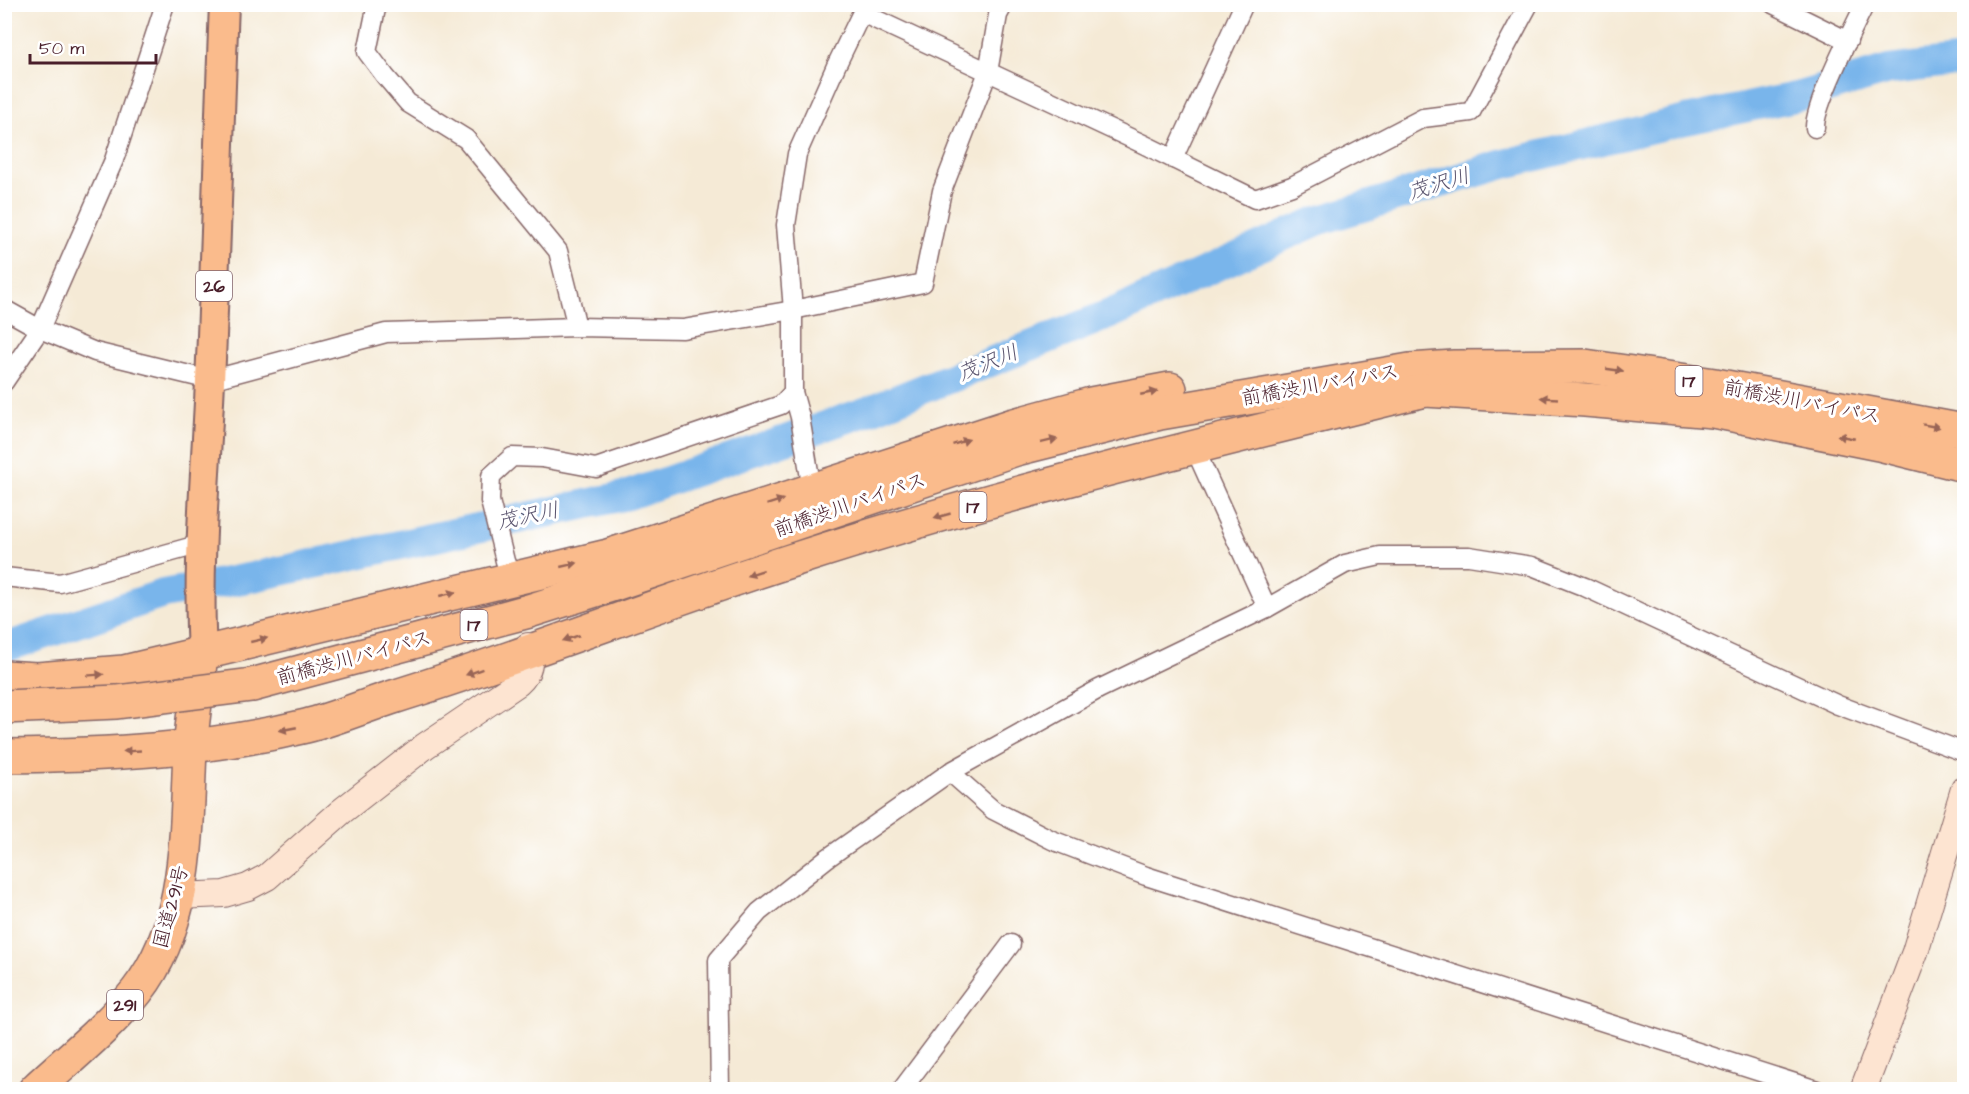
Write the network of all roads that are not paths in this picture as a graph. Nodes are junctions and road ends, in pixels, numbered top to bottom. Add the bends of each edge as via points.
1 (165, 4) edge
2 (224, 4) edge
3 (377, 4) edge
4 (1004, 4) edge
5 (1244, 4) edge
6 (1529, 4) edge
7 (1773, 4) edge
8 (1865, 4) edge
9 (864, 9) edge
10 (1848, 40) junction
11 (988, 72) junction
12 (1815, 124) dead end
13 (1173, 159) junction
14 (4, 309) edge
15 (793, 310) junction
16 (577, 327) junction
17 (40, 328) junction
18 (210, 380) junction
19 (1417, 380) junction
20 (4, 382) edge
21 (793, 392) junction
22 (1965, 431) edge
23 (1194, 447) junction
24 (1965, 465) edge
25 (812, 490) junction
26 (200, 556) junction
27 (4, 577) edge
28 (511, 579) junction
29 (1267, 608) junction
30 (529, 649) junction
31 (202, 653) junction
32 (4, 677) edge
33 (4, 707) edge
34 (190, 746) junction
35 (1965, 752) edge
36 (4, 756) edge
37 (950, 772) junction
38 (1965, 789) edge
39 (178, 896) junction
40 (1011, 944) dead end
41 (903, 1088) edge
42 (35, 1089) edge
43 (720, 1089) edge
44 (1817, 1089) edge
45 (1863, 1089) edge

1 - 17 street via 114,160
2 - 18 main road, 26
3 - 16 street via 367,52 408,103 466,139 558,251
4 - 11 street via 998,15
5 - 13 street
6 - 13 street via 1471,112 1423,118 1292,186 1255,199
7 - 10 street
8 - 10 street
9 - 11 street
9 - 15 street via 797,154 786,225
10 - 12 street
11 - 13 street
11 - 15 street via 942,190 923,284
14 - 17 street
15 - 16 street via 683,329
15 - 21 street
16 - 18 street via 386,333
17 - 18 street via 95,352
17 - 20 street
18 - 26 main road, 26
19 -> 22 highway, 前橋渋川バイパス / 17 via 1454,367 1585,366 1715,385
19 - 23 highway, 17
24 -> 19 highway, 前橋渋川バイパス / 17 via 1713,411
25 -> 19 highway, 17 via 1014,425 1091,404 1166,390 1292,374
19 - 33 highway, 前橋渋川バイパス / 17, bridge via 1030,470 694,557 528,610 252,685 117,702
21 - 25 street
21 - 28 street via 781,405 596,468 512,457 491,476 490,501
23 - 29 street
23 -> 30 highway, 17 via 796,559
28 -> 25 highway, 17 via 608,556
26 - 27 street via 60,583
26 - 31 main road, 26
31 -> 28 highway, 17
29 - 35 street via 1345,564 1380,556 1469,556 1532,566 1838,705
29 - 37 street via 1100,689
30 -> 34 highway, 17 via 455,679 308,725
30 - 39 street via 527,672 518,683 416,753 267,877 224,894
32 -> 31 highway, 17 via 37,679 124,672
31 - 34 highway, 国道291号 / 291
34 -> 36 highway, 17
34 - 39 highway, 国道291号 / 291 via 186,846
37 - 43 street via 826,859 759,912 718,960
37 - 44 street via 993,810 1052,840 1146,876
38 - 45 street via 1915,952
39 - 42 highway, 国道291号 / 291 via 168,936 137,991
40 - 41 street

